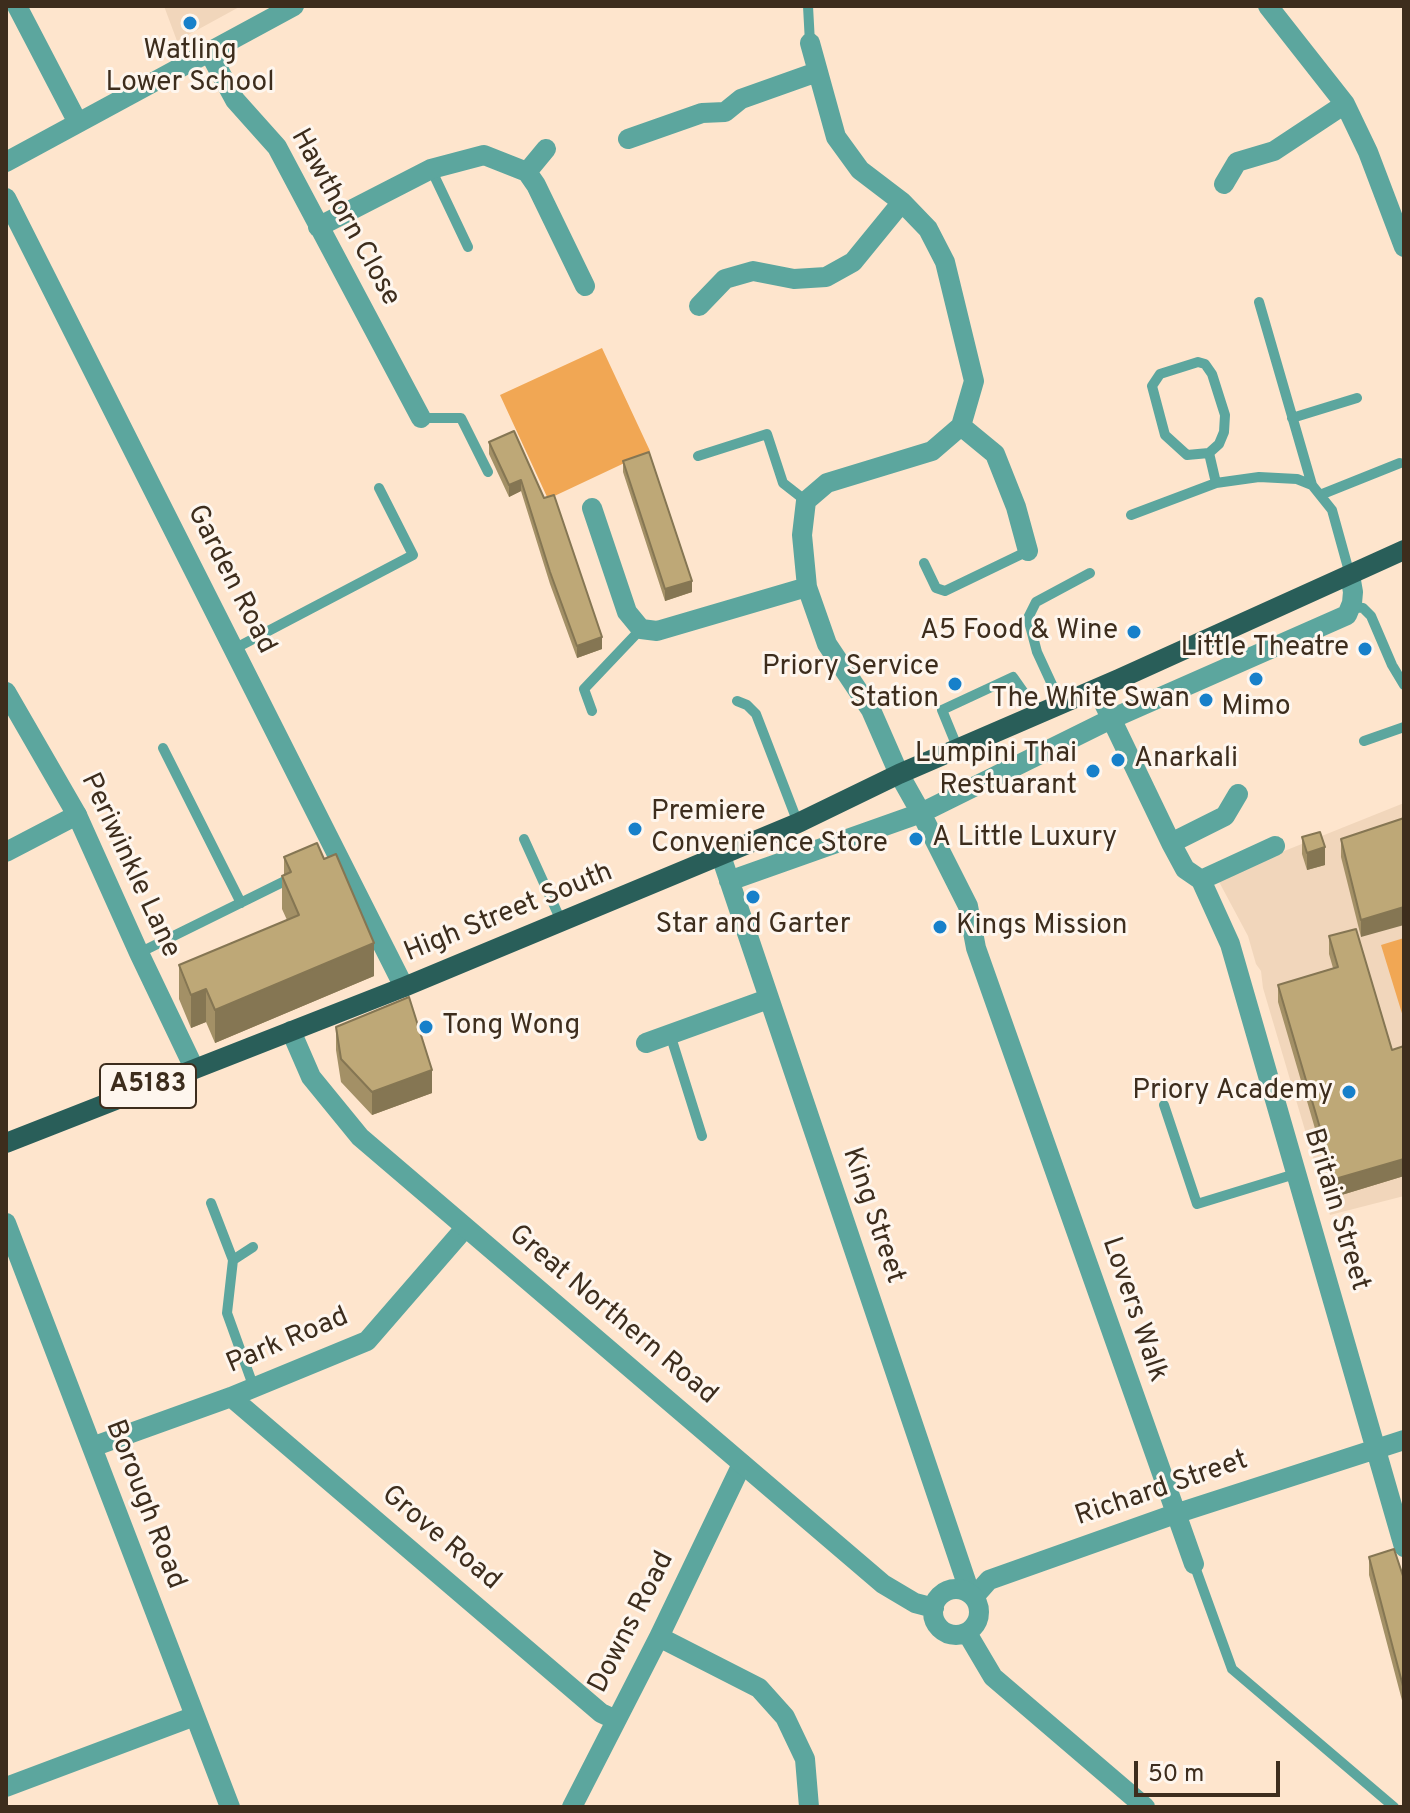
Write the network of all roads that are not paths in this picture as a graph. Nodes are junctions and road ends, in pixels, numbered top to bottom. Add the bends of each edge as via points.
1 (17, 6) edge
2 (294, 6) edge
3 (808, 6) edge
4 (1268, 6) edge
5 (810, 43) joint
6 (209, 52) junction
7 (817, 72) junction
8 (1345, 104) junction
9 (78, 123) junction
10 (628, 139) dead end
11 (546, 149) dead end
12 (6, 162) edge
13 (431, 169) junction
14 (527, 172) junction
15 (1224, 184) dead end
16 (6, 198) edge
17 (902, 202) junction
18 (318, 227) junction
19 (468, 247) dead end
20 (1404, 247) edge
21 (585, 286) dead end
22 (1259, 302) dead end
23 (699, 306) dead end
24 (1357, 398) dead end
25 (421, 418) joint
26 (1292, 418) junction
27 (961, 426) junction
28 (1209, 453) junction
29 (698, 456) dead end
30 (1400, 463) dead end
31 (488, 472) dead end
32 (1216, 483) junction
33 (1312, 485) junction
34 (379, 488) dead end
35 (1320, 495) junction
36 (806, 501) junction
37 (592, 508) dead end
38 (1131, 515) dead end
39 (1404, 550) edge
40 (1028, 551) joint
41 (924, 563) dead end
42 (1090, 573) dead end
43 (1350, 575) junction
44 (807, 587) junction
45 (1351, 607) junction
46 (641, 629) junction
47 (234, 649) junction
48 (1404, 685) edge
49 (1097, 689) junction
50 (6, 692) edge
51 (737, 701) dead end
52 (1061, 704) junction
53 (592, 711) dead end
54 (1039, 714) junction
55 (1111, 719) junction
56 (1404, 727) edge
57 (1364, 741) dead end
58 (163, 748) dead end
59 (958, 749) junction
60 (899, 774) junction
61 (1238, 794) dead end
62 (921, 813) junction
63 (77, 815) junction
64 (798, 823) junction
65 (524, 839) dead end
66 (1171, 843) junction
67 (1275, 846) dead end
68 (6, 852) edge
69 (721, 856) junction
70 (302, 873) edge
71 (1201, 880) junction
72 (729, 881) junction
73 (241, 903) junction
74 (562, 923) junction
75 (139, 953) junction
76 (404, 987) junction
77 (768, 999) junction
78 (291, 1031) junction
79 (670, 1034) junction
80 (646, 1043) dead end
81 (194, 1068) junction
82 (1164, 1105) dead end
83 (702, 1136) dead end
84 (6, 1143) edge
85 (1295, 1174) junction
86 (211, 1203) dead end
87 (6, 1223) edge
88 (465, 1228) junction
89 (253, 1247) dead end
90 (233, 1260) junction
91 (254, 1388) junction
92 (231, 1397) junction
93 (1404, 1440) edge
94 (92, 1447) junction
95 (1377, 1448) junction
96 (742, 1464) junction
97 (1175, 1514) junction
98 (1404, 1547) edge
99 (1194, 1564) joint
100 (972, 1595) junction
101 (934, 1608) junction
102 (967, 1633) junction
103 (659, 1637) junction
104 (195, 1716) junction
105 (616, 1720) junction
106 (6, 1787) edge
107 (230, 1807) edge
108 (572, 1807) edge
109 (809, 1807) edge
110 (1145, 1807) edge
111 (1394, 1807) edge

1 - 9 street
2 - 6 street
3 - 5 lane
4 - 8 street
5 - 7 street
6 - 9 street
6 - 18 street, Hawthorn Close via 235,100 277,147
7 - 10 street via 741,99 725,112 702,113
7 - 17 street via 836,137 860,170
8 - 15 street via 1274,151 1237,162
8 - 20 street
9 - 12 street
11 - 14 street
13 - 14 street via 484,155
13 - 18 street
13 - 19 lane
14 - 21 street
16 - 47 street, Garden Road
17 - 23 street via 853,262 826,277 794,279 753,271 725,279
17 - 27 street via 928,229 945,262 974,381
18 - 25 street, Hawthorn Close
22 - 26 lane
24 - 26 lane
25 - 31 lane via 461,418
26 - 33 lane
27 - 36 street via 932,451 827,483
27 - 40 street via 995,454
28 - 28 lane via 1219,444 1225,415 1212,374 1198,362 1160,374 1152,386 1165,435 1187,455
28 - 32 lane
29 - 36 lane via 767,434 783,483
30 - 35 lane
32 - 33 lane via 1259,477
32 - 38 lane
33 - 35 lane
34 - 47 lane via 413,555
35 - 43 lane via 1332,510
36 - 44 street, Lovers Walk via 802,535
37 - 46 street via 627,612
39 - 43 main road, High Street South / A5183
40 - 41 lane via 945,591 936,588
42 - 52 lane via 1036,602 1028,618
43 - 45 street
43 - 49 main road, High Street South / A5183
44 - 46 street via 657,631
44 - 60 street, Lovers Walk via 827,644 871,710
45 - 48 lane via 1363,608 1371,616
45 - 55 street via 1347,615
46 - 53 lane via 584,689
47 - 76 street, Garden Road via 332,858
49 - 52 main road, High Street South / A5183
49 - 55 street, Britain Street
50 - 63 street, Periwinkle Lane
51 - 64 lane via 756,714
52 - 54 main road, High Street South / A5183
54 - 59 main road, High Street South / A5183
54 - 59 lane via 1013,677 942,710
55 - 62 street
55 - 66 street, Britain Street
56 - 57 lane
58 - 73 lane
59 - 60 main road, High Street South / A5183
60 - 62 street, Lovers Walk
60 - 64 main road, High Street South / A5183
61 - 66 street via 1225,816
62 - 72 street
62 - 97 street, Lovers Walk via 968,906 976,948
63 - 68 street
63 - 75 street, Periwinkle Lane
64 - 69 main road, High Street South / A5183
65 - 74 lane
66 - 71 street, Britain Street via 1185,869
67 - 71 street
69 - 72 street, King Street
69 - 74 main road, High Street South / A5183
70 - 73 lane
71 - 85 street, Britain Street via 1230,944
72 - 77 street, King Street
73 - 75 lane
74 - 76 main road, High Street South / A5183
75 - 81 street, Periwinkle Lane
76 - 78 main road, High Street South / A5183
77 - 79 street
77 - 100 street, King Street
78 - 81 main road, A5183
78 - 88 street, Great Northern Road via 311,1077 360,1137
79 - 80 street
79 - 83 lane
81 - 84 main road, A5183
82 - 85 lane via 1197,1204
85 - 95 street, Britain Street
86 - 90 lane
87 - 94 street, Borough Road
88 - 91 street, Park Road via 367,1341
88 - 96 street, Great Northern Road
89 - 90 lane
90 - 91 lane via 227,1313
91 - 92 street, Park Road
92 - 94 street, Park Road
92 - 105 street, Grove Road via 601,1713
93 - 95 street, Richard Street
94 - 104 street, Borough Road
95 - 97 street, Richard Street
95 - 98 street, Britain Street
96 - 101 street, Great Northern Road via 883,1584
96 - 103 street, Downs Road
97 - 99 street, Lovers Walk
97 - 100 street, Richard Street via 985,1581
99 - 111 lane, Lovers Walk via 1232,1669
100 - 101 street via 948,1590
100 - 102 street via 979,1618
101 - 102 street, Great Northern Road via 935,1621 944,1631
102 - 110 street via 993,1677
103 - 105 street, Downs Road
103 - 109 street via 768,1697 785,1717 805,1759
104 - 106 street
104 - 107 street, Borough Road
105 - 108 street, Downs Road

